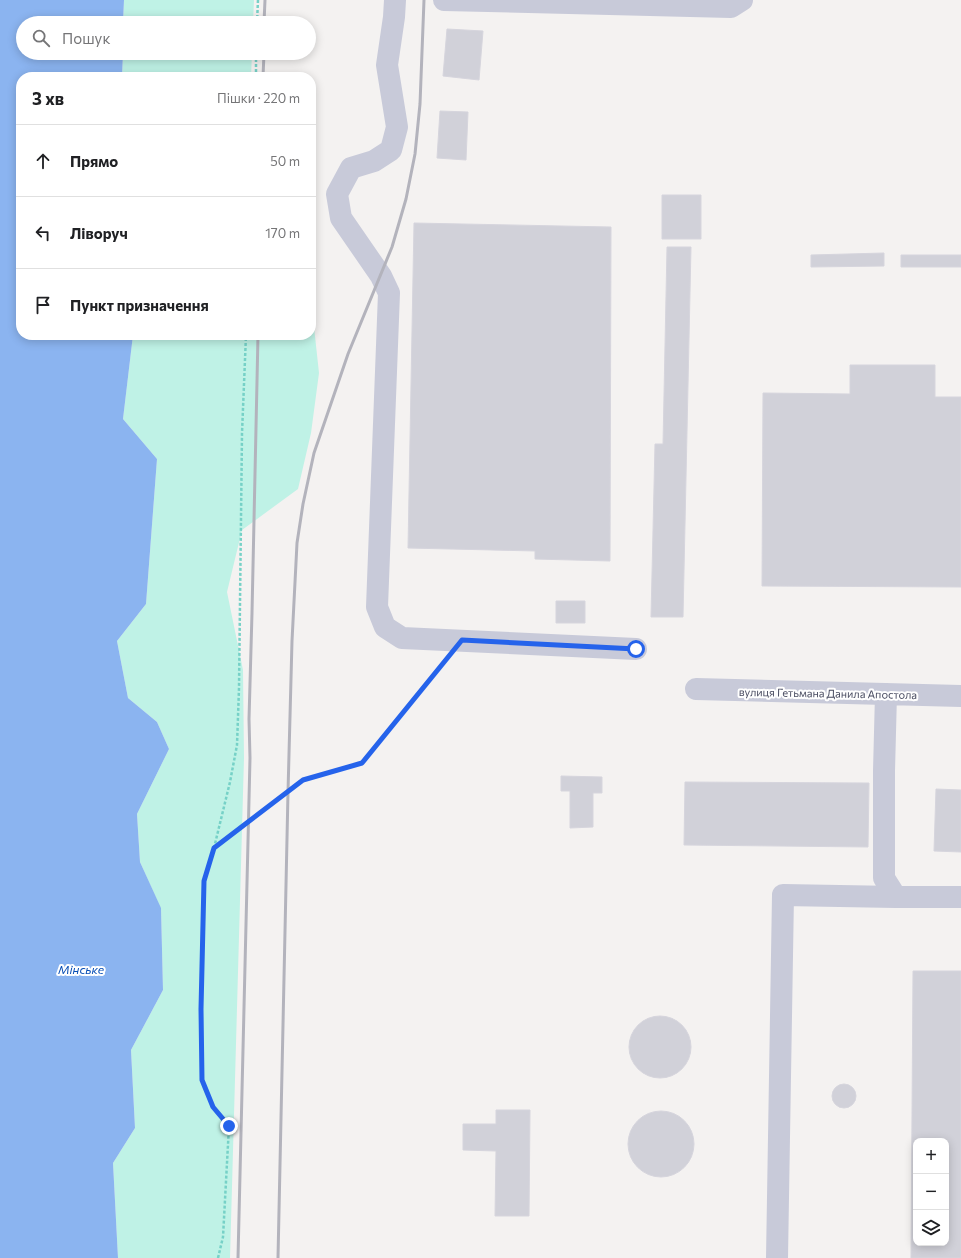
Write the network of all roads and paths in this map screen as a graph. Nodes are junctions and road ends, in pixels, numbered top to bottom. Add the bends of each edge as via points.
1 (258, 0) edge
2 (395, 0) edge
3 (444, 0) edge
4 (742, 0) edge
5 (257, 16) edge
6 (256, 60) edge
7 (256, 72) edge
8 (246, 340) edge
9 (462, 640) junction
10 (636, 649) dead end
11 (696, 689) dead end
12 (886, 694) junction
13 (961, 696) edge
14 (214, 848) junction
15 (896, 897) junction
16 (961, 897) edge
17 (218, 1258) edge
18 (777, 1258) edge

1 - 5 path
2 - 9 street via 387,65 397,127 391,150 374,161 351,168 337,194 340,218 381,276 389,293 378,607 385,627 402,638
3 - 4 street via 731,7
6 - 7 path
8 - 14 path via 237,745
9 - 10 street
9 - 14 path via 362,763 303,780
11 - 12 street, вулиця Гетьмана Данила Апостола
12 - 13 street, вулиця Гетьмана Данила Апостола
12 - 15 street via 884,878
14 - 17 path via 204,881 201,1009 202,1080 213,1107 229,1126 223,1237
15 - 16 street
15 - 18 street via 783,895

